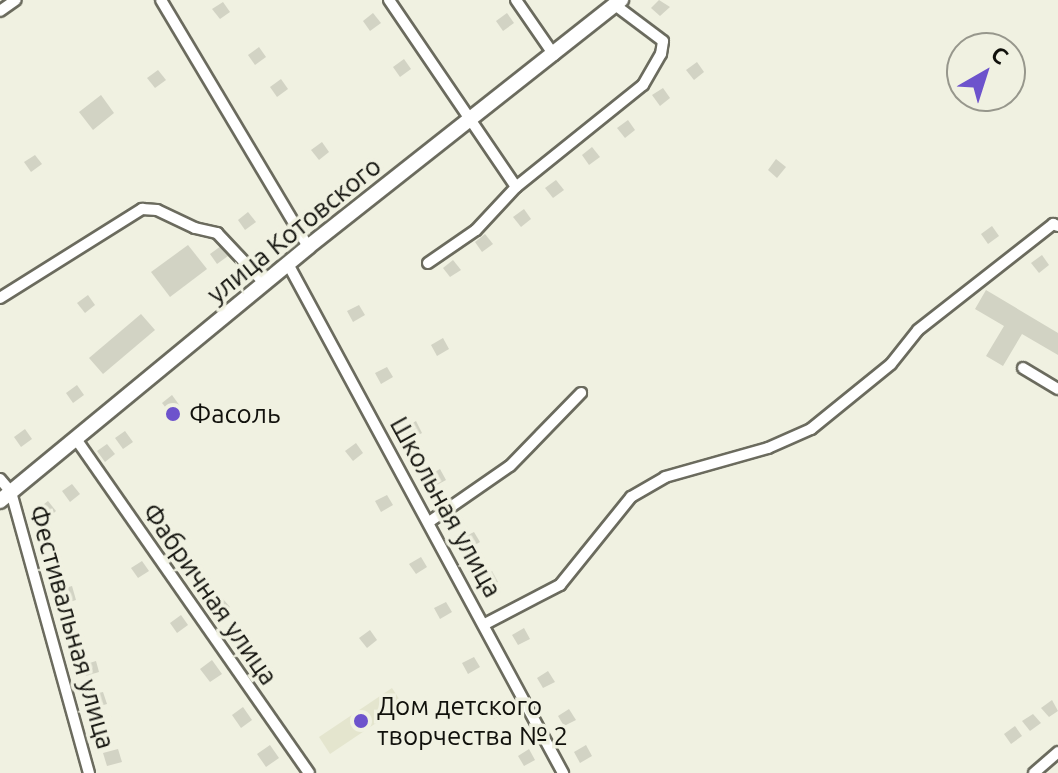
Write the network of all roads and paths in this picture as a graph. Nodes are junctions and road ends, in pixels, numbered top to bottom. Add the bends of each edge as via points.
1 (16, 0) edge
2 (161, 0) edge
3 (389, 0) edge
4 (519, 2) edge
5 (618, 2) edge
6 (0, 11) edge
7 (554, 55) junction
8 (469, 120) junction
9 (516, 187) junction
10 (1058, 226) edge
11 (308, 247) junction
12 (428, 263) dead end
13 (288, 264) junction
14 (265, 284) junction
15 (0, 298) edge
16 (1023, 368) dead end
17 (1058, 389) edge
18 (581, 393) dead end
19 (76, 439) junction
20 (0, 479) edge
21 (6, 496) edge
22 (429, 522) junction
23 (485, 624) junction
24 (1058, 752) edge
25 (1041, 771) edge
26 (89, 773) edge
27 (309, 773) edge
28 (563, 773) edge

1 - 6 street
2 - 11 street
3 - 8 street
4 - 7 street
5 - 7 main road, улица Котовского
5 - 9 street via 663,41 661,54 643,85
7 - 8 main road, улица Котовского
8 - 9 street
8 - 11 main road, улица Котовского
9 - 12 street via 476,230
10 - 23 street via 1053,224 918,330 891,364 811,429 768,448 665,477 631,497 560,585
11 - 13 main road, улица Котовского
13 - 14 main road, улица Котовского
13 - 22 street, Школьная улица
14 - 15 street via 217,233 142,209
14 - 19 main road, улица Котовского
16 - 17 street
18 - 22 street via 510,466
19 - 21 main road, улица Котовского
19 - 27 street, Фабричная улица
20 - 21 street
21 - 26 street, Фестивальная улица
22 - 23 street, Школьная улица
23 - 28 street, Школьная улица
24 - 25 street

